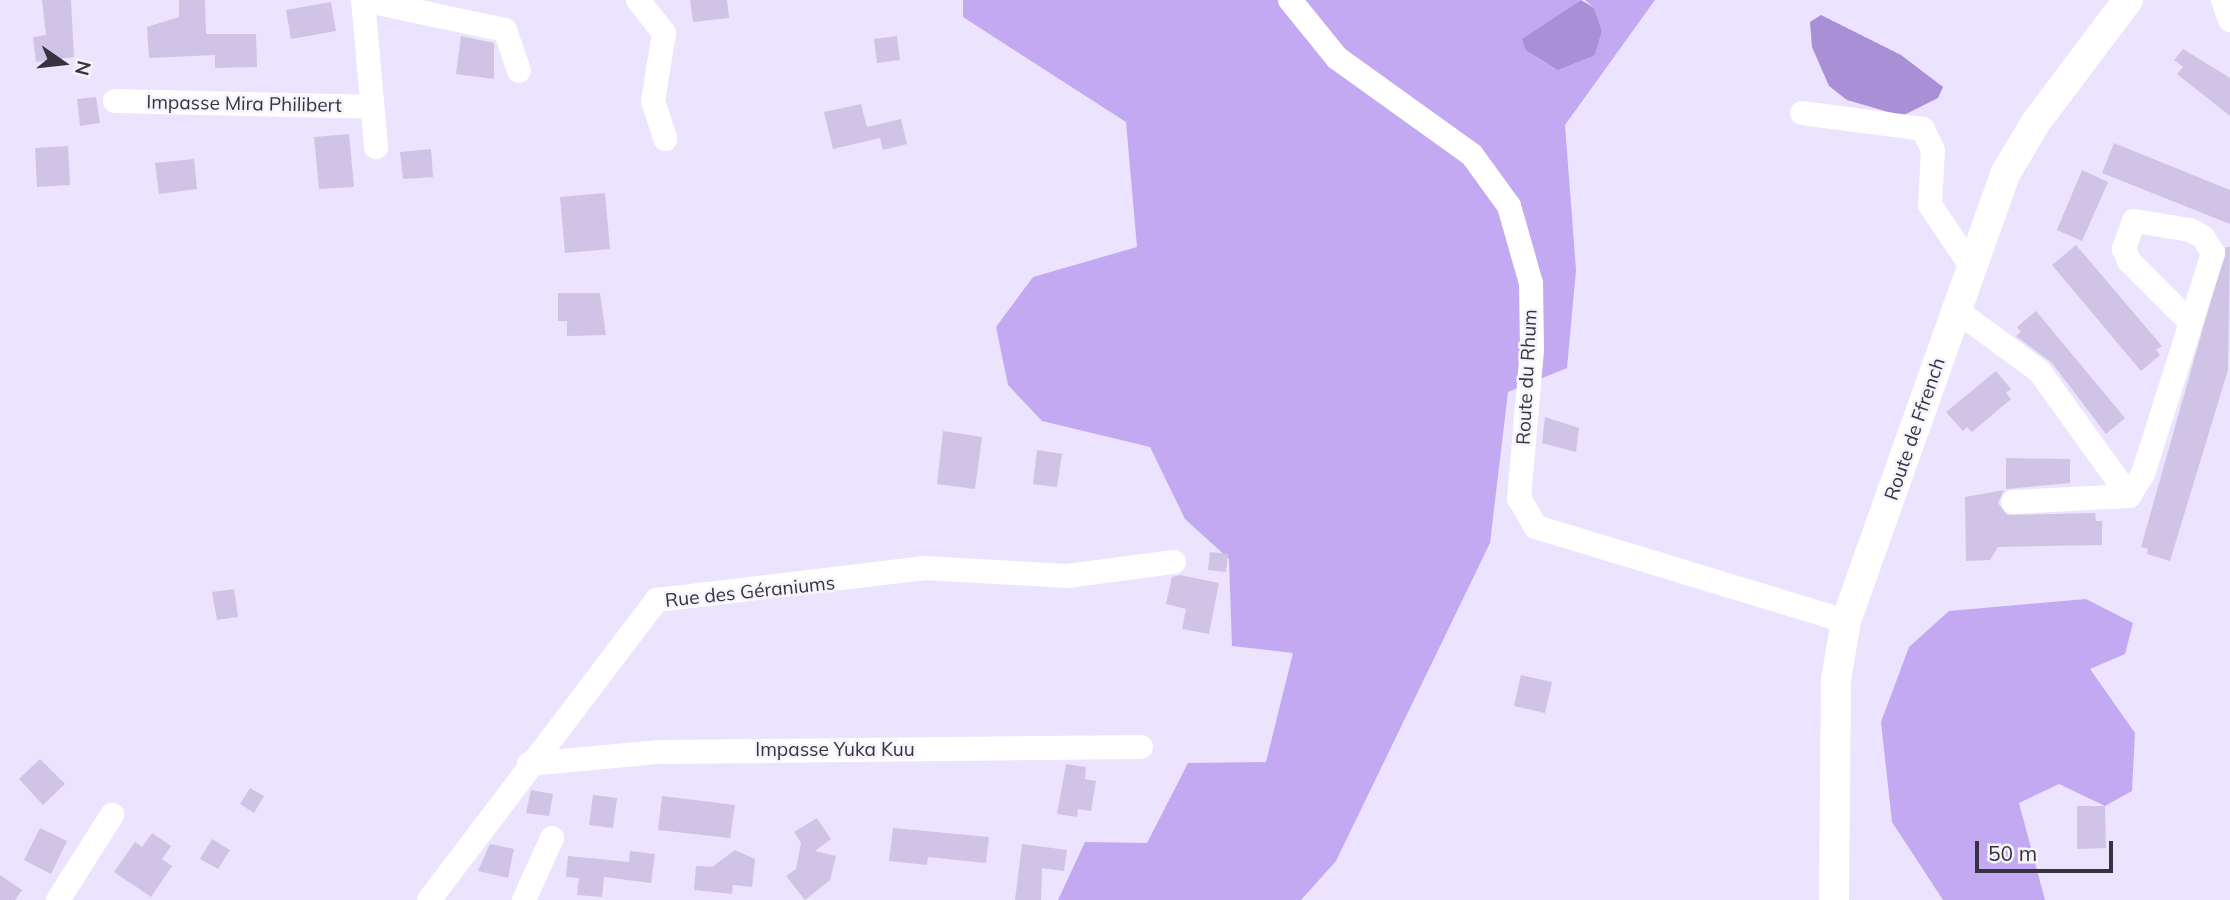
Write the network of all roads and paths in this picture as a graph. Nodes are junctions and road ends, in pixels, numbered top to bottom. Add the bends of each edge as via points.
1 (363, 0) edge
2 (638, 0) edge
3 (1290, 0) edge
4 (2128, 0) edge
5 (2222, 0) edge
6 (2230, 20) edge
7 (519, 71) dead end
8 (115, 100) dead end
9 (373, 107) junction
10 (1802, 113) dead end
11 (665, 139) dead end
12 (376, 147) dead end
13 (1971, 266) junction
14 (1956, 310) junction
15 (2189, 321) dead end
16 (2129, 496) junction
17 (2013, 502) dead end
18 (1174, 562) dead end
19 (1846, 621) junction
20 (1141, 747) dead end
21 (529, 764) junction
22 (112, 815) dead end
23 (552, 838) dead end
24 (58, 900) edge
25 (429, 900) edge
26 (524, 900) edge
27 (1834, 900) edge

1 - 7 street via 505,30
1 - 9 street
2 - 11 street via 664,33 653,102
3 - 19 street, Route du Rhum via 1337,58 1472,155 1509,206 1531,283 1532,350 1519,498 1529,520 1561,538
4 - 13 main road, Route de Ffrench via 2036,122 2005,174
5 - 6 street
8 - 9 street, Impasse Mira Philibert
9 - 12 street
10 - 13 street via 1923,129 1933,150 1930,205
13 - 14 main road, Route de Ffrench
14 - 16 street via 2040,372
14 - 19 main road, Route de Ffrench
15 - 16 street via 2143,474
16 - 17 street
18 - 21 street, Rue des Géraniums via 1067,576 925,568 657,600
19 - 27 main road, Route de Ffrench via 1836,679
20 - 21 street, Impasse Yuka Kuu via 646,753
21 - 25 street, Rue des Géraniums
22 - 24 street
23 - 26 street

